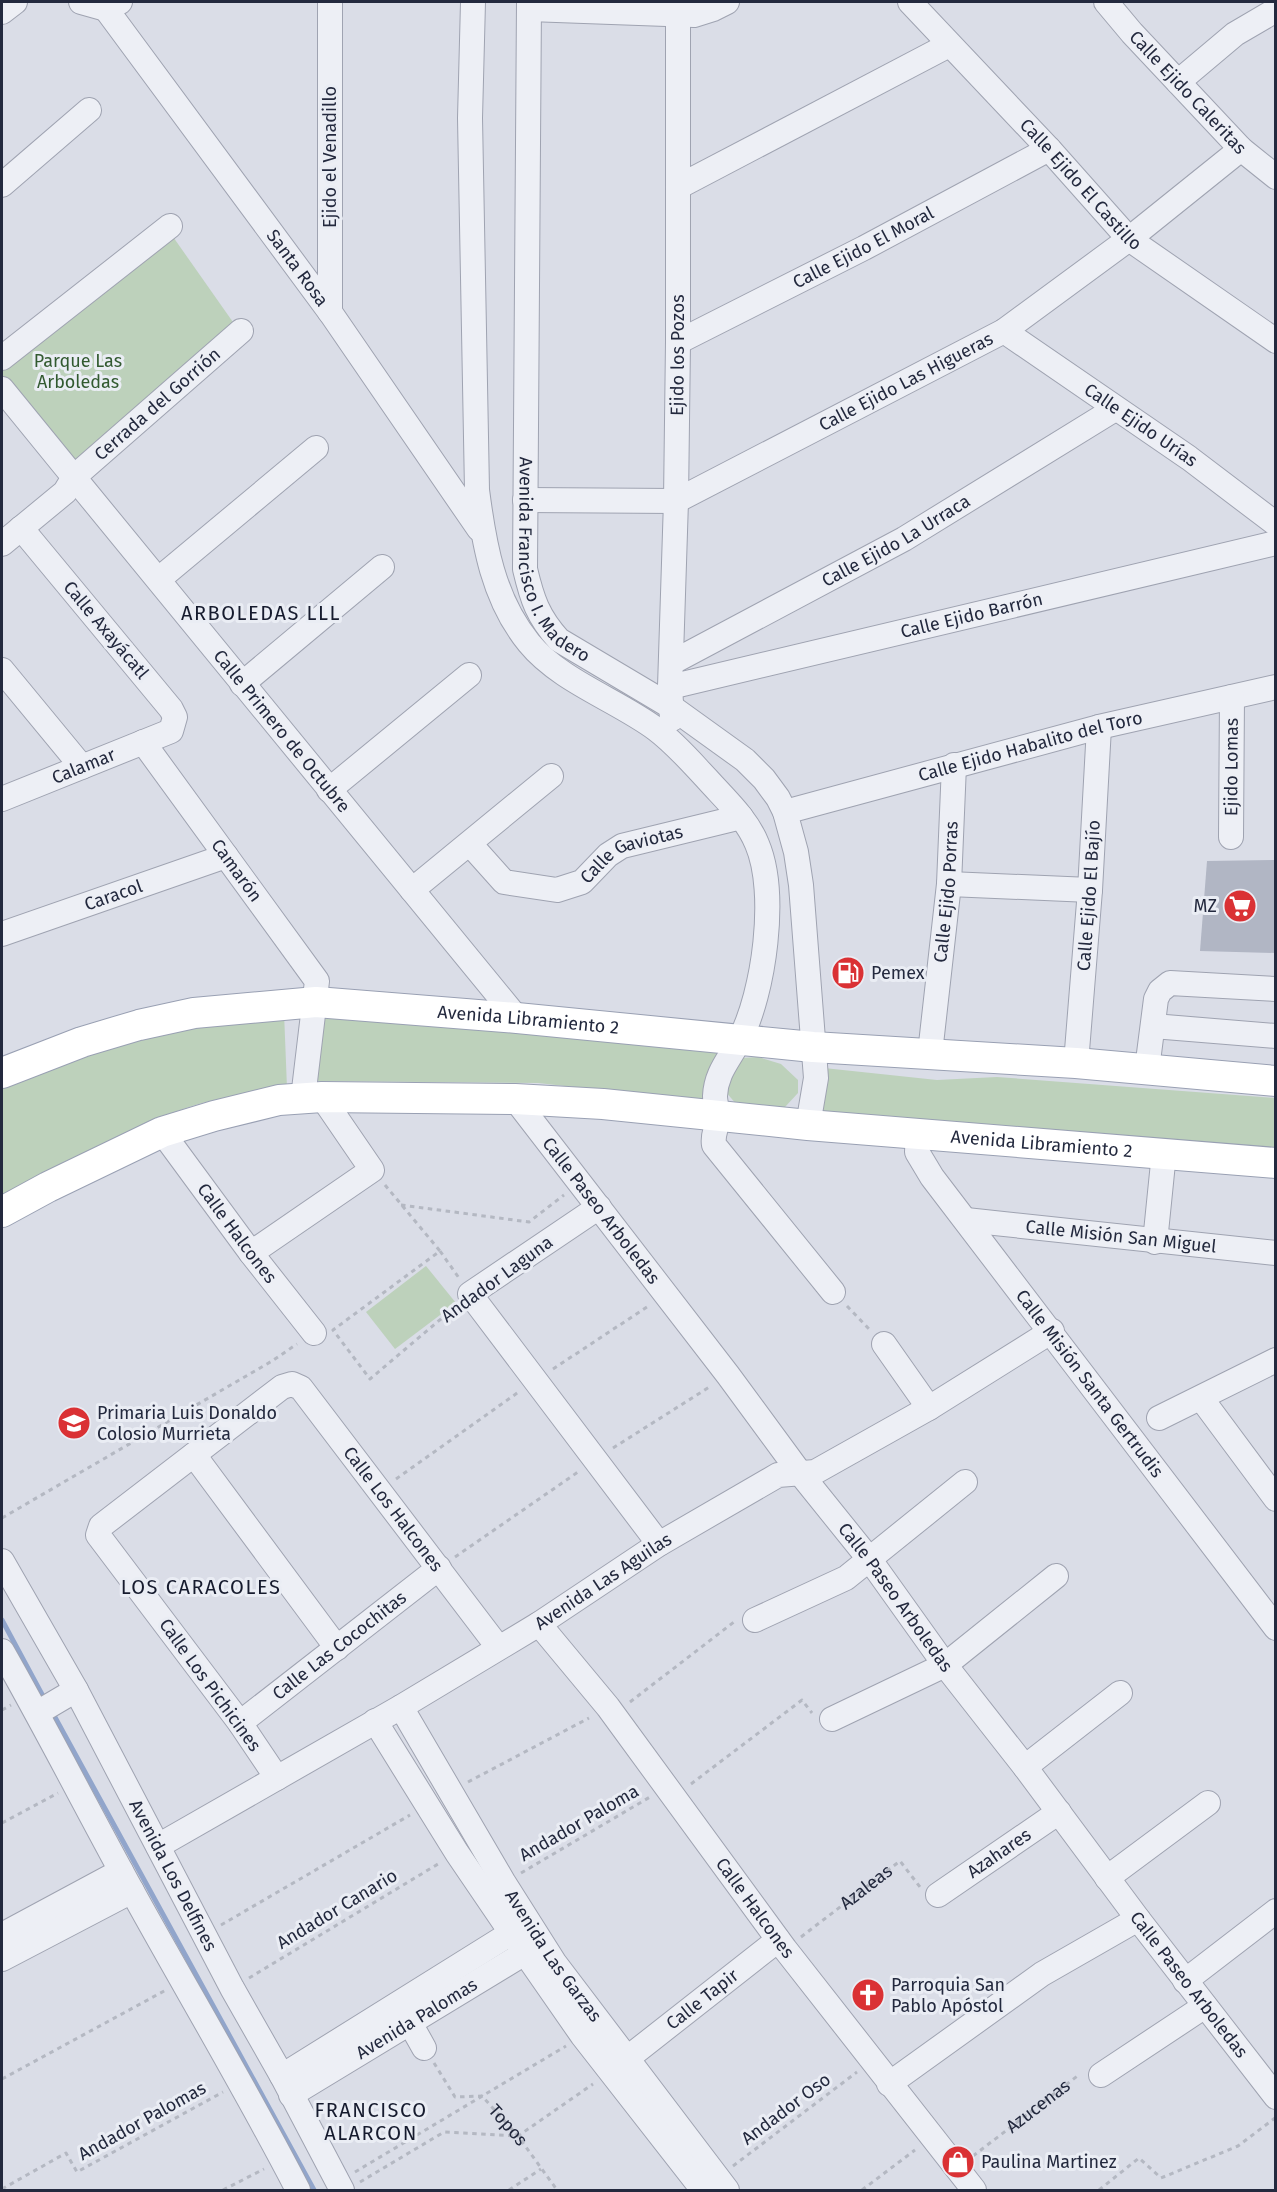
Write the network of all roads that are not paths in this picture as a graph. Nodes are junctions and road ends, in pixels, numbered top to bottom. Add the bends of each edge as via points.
1 (15, 2) edge
2 (81, 2) edge
3 (330, 2) edge
4 (473, 2) edge
5 (727, 2) edge
6 (910, 2) edge
7 (1106, 2) edge
8 (113, 5) edge
9 (529, 5) edge
10 (678, 7) edge
11 (1275, 10) edge
12 (2, 12) edge
13 (949, 45) junction
14 (1178, 82) junction
15 (89, 110) dead end
16 (1049, 149) junction
17 (1241, 149) junction
18 (1275, 177) edge
19 (2, 185) edge
20 (678, 187) junction
21 (170, 226) dead end
22 (1129, 239) junction
23 (330, 312) junction
24 (1004, 331) junction
25 (241, 332) dead end
26 (1275, 341) edge
27 (678, 342) junction
28 (2, 358) edge
29 (4, 399) edge
30 (1115, 409) junction
31 (316, 448) dead end
32 (74, 477) junction
33 (525, 500) junction
34 (676, 501) junction
35 (1275, 524) edge
36 (21, 528) junction
37 (483, 534) junction
38 (1275, 543) edge
39 (2, 544) edge
40 (382, 567) dead end
41 (159, 579) junction
42 (671, 663) junction
43 (2, 670) edge
44 (469, 675) dead end
45 (242, 684) junction
46 (1275, 687) edge
47 (670, 697) junction
48 (1232, 697) junction
49 (1099, 727) junction
50 (166, 733) joint
51 (143, 742) junction
52 (675, 745) junction
53 (954, 765) junction
54 (82, 768) junction
55 (551, 776) dead end
56 (329, 790) junction
57 (2, 799) edge
58 (785, 812) junction
59 (741, 817) junction
60 (1231, 837) dead end
61 (470, 844) junction
62 (226, 856) junction
63 (949, 884) junction
64 (412, 890) junction
65 (1090, 890) junction
66 (2, 934) edge
67 (1275, 988) edge
68 (316, 1002) junction
69 (517, 1018) junction
70 (1153, 1026) junction
71 (1275, 1036) edge
72 (740, 1039) junction
73 (813, 1047) junction
74 (930, 1053) junction
75 (1076, 1063) junction
76 (1147, 1069) junction
77 (2, 1073) edge
78 (1275, 1081) edge
79 (313, 1097) junction
80 (515, 1099) junction
81 (718, 1117) junction
82 (808, 1125) junction
83 (162, 1131) junction
84 (918, 1133) junction
85 (1164, 1153) junction
86 (1275, 1163) edge
87 (599, 1207) junction
88 (2, 1212) edge
89 (966, 1220) junction
90 (1155, 1242) junction
91 (251, 1253) junction
92 (1275, 1253) edge
93 (833, 1292) road end
94 (1052, 1332) junction
95 (314, 1333) road end
96 (884, 1344) road end
97 (1275, 1360) edge
98 (1201, 1398) junction
99 (929, 1408) junction
100 (1159, 1418) dead end
101 (194, 1455) junction
102 (800, 1473) junction
103 (965, 1482) dead end
104 (1274, 1496) edge
105 (659, 1544) junction
106 (870, 1560) junction
107 (2, 1561) edge
108 (439, 1568) junction
109 (1056, 1576) dead end
110 (755, 1620) dead end
111 (539, 1624) junction
112 (1275, 1628) edge
113 (498, 1647) junction
114 (337, 1648) junction
115 (2, 1651) edge
116 (945, 1665) junction
117 (76, 1690) junction
118 (1120, 1694) dead end
119 (401, 1707) junction
120 (37, 1713) junction
121 (824, 1719) road end
122 (375, 1721) junction
123 (240, 1723) junction
124 (1025, 1767) junction
125 (277, 1778) junction
126 (1208, 1803) dead end
127 (1059, 1812) junction
128 (159, 1846) junction
129 (1107, 1878) junction
130 (126, 1881) junction
131 (938, 1895) road end
132 (1275, 1911) edge
133 (1138, 1919) junction
134 (520, 1927) junction
135 (2, 1935) edge
136 (782, 1945) junction
137 (533, 1948) junction
138 (2, 1959) edge
139 (1185, 1981) junction
140 (1205, 2006) junction
141 (410, 2022) junction
142 (424, 2048) road end
143 (619, 2065) junction
144 (1101, 2075) road end
145 (1271, 2081) edge
146 (889, 2084) junction
147 (287, 2085) junction
148 (345, 2186) edge
149 (716, 2186) edge
150 (298, 2190) edge
151 (974, 2190) edge

1 - 12 street
2 - 8 street
3 - 23 street, Ejido el Venadillo
4 - 37 street, Avenida Francisco I. Madero via 470,130 477,490
5 - 10 street via 694,15
6 - 13 street, Calle Ejido El Castillo
7 - 14 street, Calle Ejido Caleritas
8 - 23 street, Santa Rosa
9 - 10 street
9 - 33 street, Avenida Francisco I. Madero
10 - 20 street, Ejido los Pozos
11 - 14 street via 1235,34
13 - 16 street, Calle Ejido El Castillo
13 - 20 street
14 - 17 street, Calle Ejido Caleritas
15 - 19 street
16 - 22 street, Calle Ejido El Castillo
16 - 27 street, Calle Ejido El Moral
17 - 18 street, Calle Ejido Caleritas
17 - 22 street, Calle Ejido Las Higueras
20 - 27 street, Ejido los Pozos
21 - 28 street
22 - 24 street, Calle Ejido Las Higueras
22 - 26 street, Calle Ejido El Castillo
23 - 37 street, Santa Rosa
24 - 30 street, Calle Ejido Urías
24 - 34 street, Calle Ejido Las Higueras
25 - 32 street, Cerrada del Gorrión
27 - 34 street, Ejido los Pozos
29 - 32 street, Calle Primero de Octubre
30 - 35 street, Calle Ejido Urías via 1189,458
30 - 42 street, Calle Ejido La Urraca via 904,538
31 - 41 street
32 - 36 street, Cerrada del Gorrión via 65,492
32 - 41 street, Calle Primero de Octubre
33 - 34 street, Calle Ejido Las Higueras
33 - 47 street, Avenida Francisco I. Madero via 525,569 532,600 545,625 558,640
34 - 42 street, Ejido los Pozos
36 - 39 street, Cerrada del Gorrión
36 - 50 street, Calle Axayácatl via 171,709 175,717 171,731
37 - 52 street, Avenida Francisco I. Madero via 497,588 529,643 549,662
38 - 47 street, Calle Ejido Barrón
40 - 45 street
41 - 45 street, Calle Primero de Octubre
42 - 47 street, Ejido los Pozos
43 - 54 street
44 - 56 street
45 - 56 street, Calle Primero de Octubre
46 - 48 street, Calle Ejido Habalito del Toro
47 - 52 street, Ejido los Pozos
47 - 58 street, Avenida Francisco I. Madero via 764,779
48 - 49 street, Calle Ejido Habalito del Toro
48 - 60 street, Ejido Lomas
49 - 53 street, Calle Ejido Habalito del Toro
49 - 65 street, Calle Ejido El Bajío
50 - 51 street, Calamar
51 - 54 street, Calamar
51 - 62 street, Camarón
52 - 59 street, Avenida Francisco I. Madero
53 - 58 street, Calle Ejido Habalito del Toro
53 - 63 street, Calle Ejido Porras
54 - 57 street, Calamar
55 - 61 street
56 - 64 street, Calle Primero de Octubre
58 - 73 street, Avenida Francisco I. Madero via 801,885
59 - 61 street, Calle Gaviotas via 622,846 582,882 557,890 504,882
59 - 72 street, Avenida Francisco I. Madero via 763,862 767,934 754,1001
61 - 64 street
62 - 66 street, Caracol
62 - 68 street, Camarón via 317,981
63 - 65 street
63 - 74 street, Calle Ejido Porras
64 - 69 street, Calle Primero de Octubre
65 - 75 street, Calle Ejido El Bajío
67 - 70 street via 1170,983 1156,999
68 - 69 main road, Avenida Libramiento 2
68 - 77 main road, Avenida Libramiento 2 via 194,1013 150,1022 82,1042
68 - 79 street
69 - 72 main road, Avenida Libramiento 2
70 - 71 street
70 - 76 street
72 - 73 main road, Avenida Libramiento 2
72 - 81 street via 718,1076
73 - 74 main road, Avenida Libramiento 2
73 - 82 street via 816,1078
74 - 75 main road, Avenida Libramiento 2
75 - 76 main road, Avenida Libramiento 2
76 - 78 main road, Avenida Libramiento 2
79 - 80 main road, Avenida Libramiento 2
79 - 83 main road, Avenida Libramiento 2 via 279,1100
79 - 91 street via 372,1170
80 - 81 main road, Avenida Libramiento 2
80 - 87 street, Calle Paseo Arboledas
81 - 82 main road, Avenida Libramiento 2
81 - 93 street via 714,1145
82 - 84 main road, Avenida Libramiento 2
83 - 88 main road, Avenida Libramiento 2
83 - 91 street, Calle Halcones
84 - 85 main road, Avenida Libramiento 2
84 - 89 street, Calle Misión Santa Gertrudis via 917,1152
85 - 86 main road, Avenida Libramiento 2
85 - 90 street
87 - 102 street, Calle Paseo Arboledas
87 - 105 street, Andador Laguna via 470,1294
89 - 90 street, Calle Misión San Miguel
89 - 94 street, Calle Misión Santa Gertrudis
90 - 92 street, Calle Misión San Miguel
91 - 95 street, Calle Halcones
94 - 99 street, Avenida Las Aguilas
94 - 112 street, Calle Misión Santa Gertrudis
96 - 99 street
97 - 98 street
98 - 100 street
98 - 104 street
99 - 102 street, Avenida Las Aguilas via 815,1472
101 - 108 street, Calle Los Halcones via 282,1387 292,1384 302,1388
101 - 114 street
101 - 123 street, Calle Los Pichicines via 101,1526 98,1535
102 - 105 street, Avenida Las Aguilas via 778,1474
102 - 106 street, Calle Paseo Arboledas
103 - 106 street
105 - 111 street, Avenida Las Aguilas
106 - 110 street via 846,1578
106 - 116 street, Calle Paseo Arboledas
107 - 117 street, Avenida Los Delfines
108 - 113 street, Calle Los Halcones
108 - 114 street, Calle Las Cocochitas
109 - 116 street
111 - 113 street, Avenida Las Aguilas
111 - 136 street, Calle Halcones via 608,1707
113 - 119 street, Avenida Las Aguilas
114 - 123 street, Calle Las Cocochitas
115 - 120 street
116 - 121 street
116 - 124 street, Calle Paseo Arboledas
117 - 120 street
117 - 128 street, Avenida Los Delfines
118 - 124 street
119 - 122 street, Avenida Las Aguilas
119 - 134 street, Avenida Las Garzas via 504,1883
120 - 130 street
122 - 125 street, Avenida Las Aguilas
122 - 134 street, Avenida Las Garzas via 457,1852
123 - 125 street, Calle Los Pichicines
124 - 127 street, Calle Paseo Arboledas
125 - 128 street, Avenida Las Aguilas
126 - 129 street
127 - 129 street, Calle Paseo Arboledas
127 - 131 street, Azahares
128 - 147 street, Avenida Los Delfines
129 - 133 street, Calle Paseo Arboledas
130 - 135 street
130 - 138 street
130 - 150 street
132 - 139 street
133 - 139 street, Calle Paseo Arboledas
133 - 146 street via 1042,1974
134 - 137 street, Avenida Las Garzas
134 - 147 street, Avenida Palomas
136 - 143 street, Calle Tapir
136 - 146 street, Calle Halcones
137 - 141 street, Avenida Palomas
137 - 143 street, Avenida Las Garzas
137 - 143 street, Avenida Las Garzas via 582,2035
139 - 140 street, Calle Paseo Arboledas
140 - 144 street
140 - 145 street, Calle Paseo Arboledas
141 - 142 street
141 - 147 street, Avenida Palomas
143 - 149 street, Avenida Las Garzas
146 - 151 street, Calle Halcones
147 - 148 street, Avenida Los Delfines

